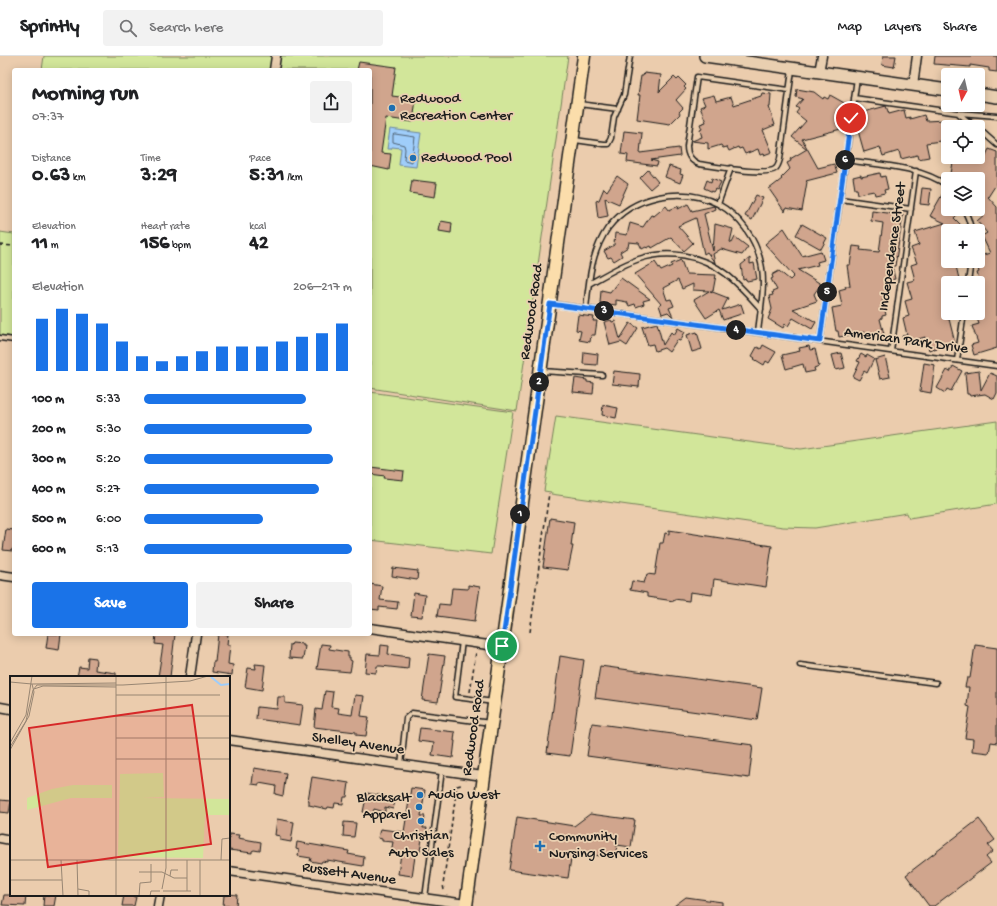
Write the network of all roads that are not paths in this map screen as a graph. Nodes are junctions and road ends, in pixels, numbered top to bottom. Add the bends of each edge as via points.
1 (276, 56) edge
2 (584, 56) edge
3 (630, 56) edge
4 (706, 56) edge
5 (822, 56) edge
6 (917, 56) edge
7 (274, 68) edge
8 (792, 68) junction
9 (819, 72) junction
10 (857, 77) junction
11 (913, 85) junction
12 (941, 89) edge
13 (789, 90) junction
14 (985, 95) edge
15 (997, 97) edge
16 (854, 98) junction
17 (578, 104) junction
18 (618, 109) junction
19 (959, 113) junction
20 (997, 116) edge
21 (967, 120) edge
22 (985, 135) edge
23 (572, 139) junction
24 (997, 145) edge
25 (845, 160) junction
26 (731, 168) junction
27 (916, 171) junction
28 (941, 182) edge
29 (840, 199) junction
30 (718, 204) junction
31 (911, 209) junction
32 (589, 284) junction
33 (550, 304) junction
34 (586, 309) junction
35 (761, 309) junction
36 (963, 320) edge
37 (758, 332) junction
38 (0, 338) edge
39 (12, 340) edge
40 (820, 341) junction
41 (891, 351) junction
42 (957, 360) junction
43 (997, 366) edge
44 (540, 370) junction
45 (602, 375) dead end
46 (0, 575) edge
47 (12, 577) edge
48 (372, 628) edge
49 (196, 636) edge
50 (462, 641) junction
51 (502, 646) junction
52 (800, 665) dead end
53 (190, 676) edge
54 (936, 683) dead end
55 (494, 702) junction
56 (0, 707) edge
57 (10, 709) edge
58 (491, 723) junction
59 (230, 740) edge
60 (401, 764) junction
61 (442, 770) junction
62 (484, 776) junction
63 (0, 838) edge
64 (10, 840) edge
65 (230, 871) edge
66 (160, 896) edge
67 (425, 898) junction
68 (466, 905) edge
69 (158, 906) edge

1 - 7 street
2 - 17 main road, Redwood Road
3 - 18 lane via 624,95
4 - 8 main road
5 - 9 street
6 - 11 street
8 - 9 main road
8 - 13 lane
9 - 10 main road
10 - 11 main road
10 - 16 lane
11 - 12 main road
13 - 26 lane via 778,167 763,172
13 - 26 lane via 696,77 686,146 688,155 700,164
14 - 15 main road
16 - 19 lane
16 - 25 lane
17 - 18 lane
17 - 23 main road, Redwood Road
18 - 23 lane via 608,144
19 - 20 lane
19 - 21 lane
22 - 24 lane
23 - 33 main road, Redwood Road
25 - 27 lane
25 - 29 lane
26 - 30 lane
27 - 28 lane
27 - 31 lane, Independence Street
29 - 31 lane
29 - 40 lane
30 - 32 lane via 697,197 671,195 647,200 628,210 602,237 593,261
30 - 35 lane via 748,231 758,253 763,276
31 - 41 lane, Independence Street
32 - 34 lane
32 - 35 lane via 639,259 664,254 679,255 708,263 725,273
33 - 34 lane, American Park Drive
33 - 44 main road, Redwood Road
34 - 37 lane, American Park Drive
35 - 37 lane
36 - 42 lane
37 - 40 lane, American Park Drive
38 - 39 lane
40 - 41 lane, American Park Drive
41 - 42 lane, American Park Drive
42 - 43 lane, American Park Drive
44 - 45 lane
44 - 51 main road, Redwood Road
46 - 47 street
48 - 50 street
49 - 53 street
50 - 51 street
50 - 55 lane via 455,697
51 - 55 main road, Redwood Road
52 - 54 lane
55 - 58 main road, Redwood Road
56 - 57 street
58 - 60 lane via 412,713 406,718
58 - 62 main road, Redwood Road
59 - 60 street, Shelley Avenue
60 - 61 street, Shelley Avenue
61 - 62 street, Shelley Avenue
61 - 67 lane
62 - 68 main road, Redwood Road
63 - 64 street
65 - 67 street, Russett Avenue
66 - 69 street
67 - 68 street, Russett Avenue

